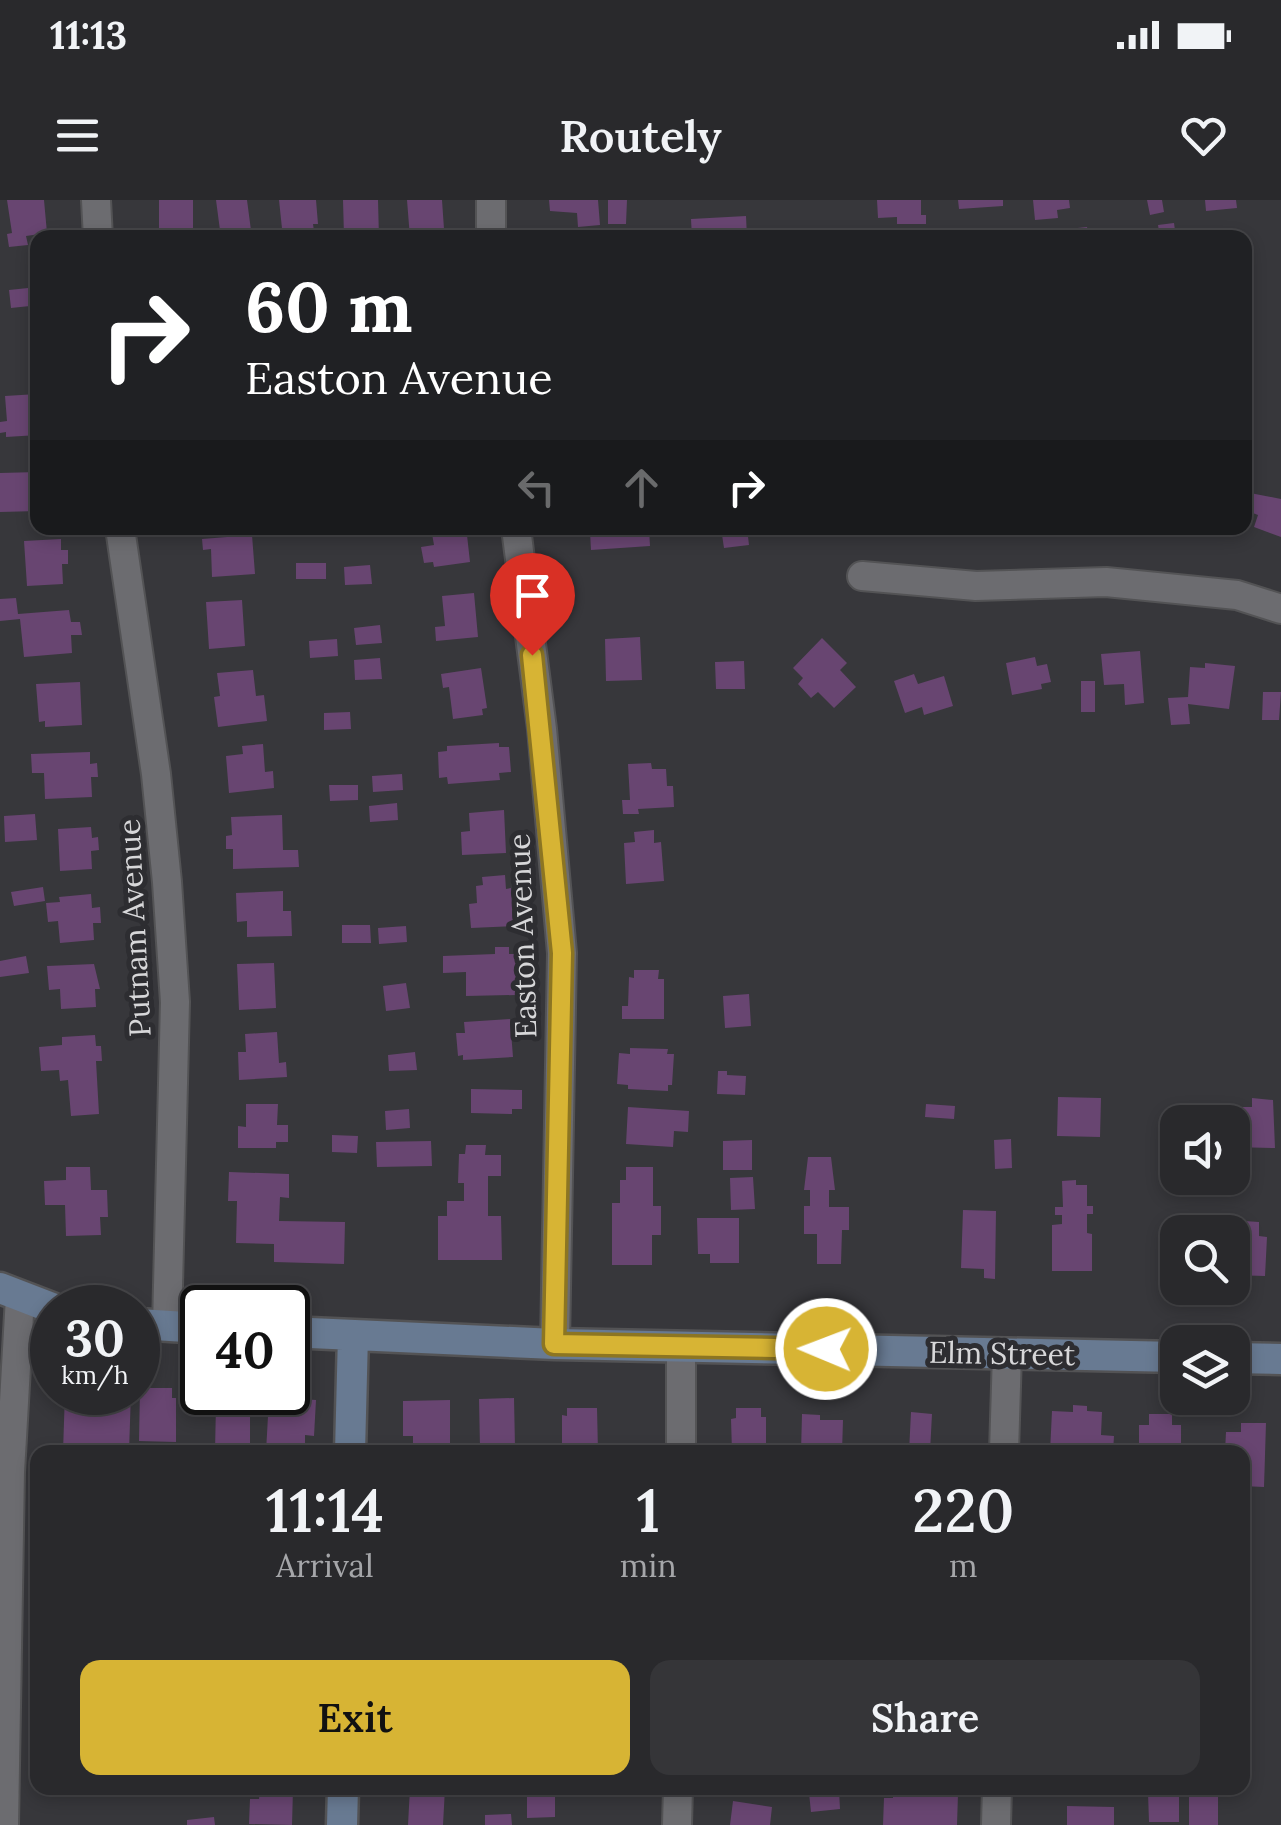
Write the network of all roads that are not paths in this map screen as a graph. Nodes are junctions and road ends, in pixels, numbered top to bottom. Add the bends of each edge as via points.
1 (96, 200) edge
2 (491, 200) edge
3 (98, 230) edge
4 (491, 230) edge
5 (121, 535) edge
6 (517, 535) edge
7 (862, 576) dead end
8 (1281, 609) edge
9 (155, 1285) edge
10 (10, 1293) edge
11 (310, 1333) edge
12 (353, 1335) junction
13 (554, 1344) junction
14 (681, 1346) junction
15 (1006, 1353) junction
16 (1160, 1357) edge
17 (1250, 1358) edge
18 (1281, 1359) edge
19 (350, 1445) edge
20 (681, 1445) edge
21 (1004, 1445) edge
22 (343, 1795) edge
23 (678, 1795) edge
24 (997, 1795) edge
25 (4, 1825) edge
26 (342, 1825) edge
27 (676, 1825) edge
28 (996, 1825) edge

1 - 3 street
2 - 4 street
5 - 9 street, Putnam Avenue via 156,774 175,1002
6 - 13 street, Easton Avenue via 562,953
7 - 8 street via 976,586 1106,582 1237,594
10 - 25 street
11 - 12 street, Elm Street
12 - 13 street, Elm Street
12 - 19 street
13 - 14 street, Elm Street
14 - 15 street, Elm Street
14 - 20 street
15 - 16 street, Elm Street
15 - 21 street
17 - 18 street
22 - 26 street
23 - 27 street
24 - 28 street

